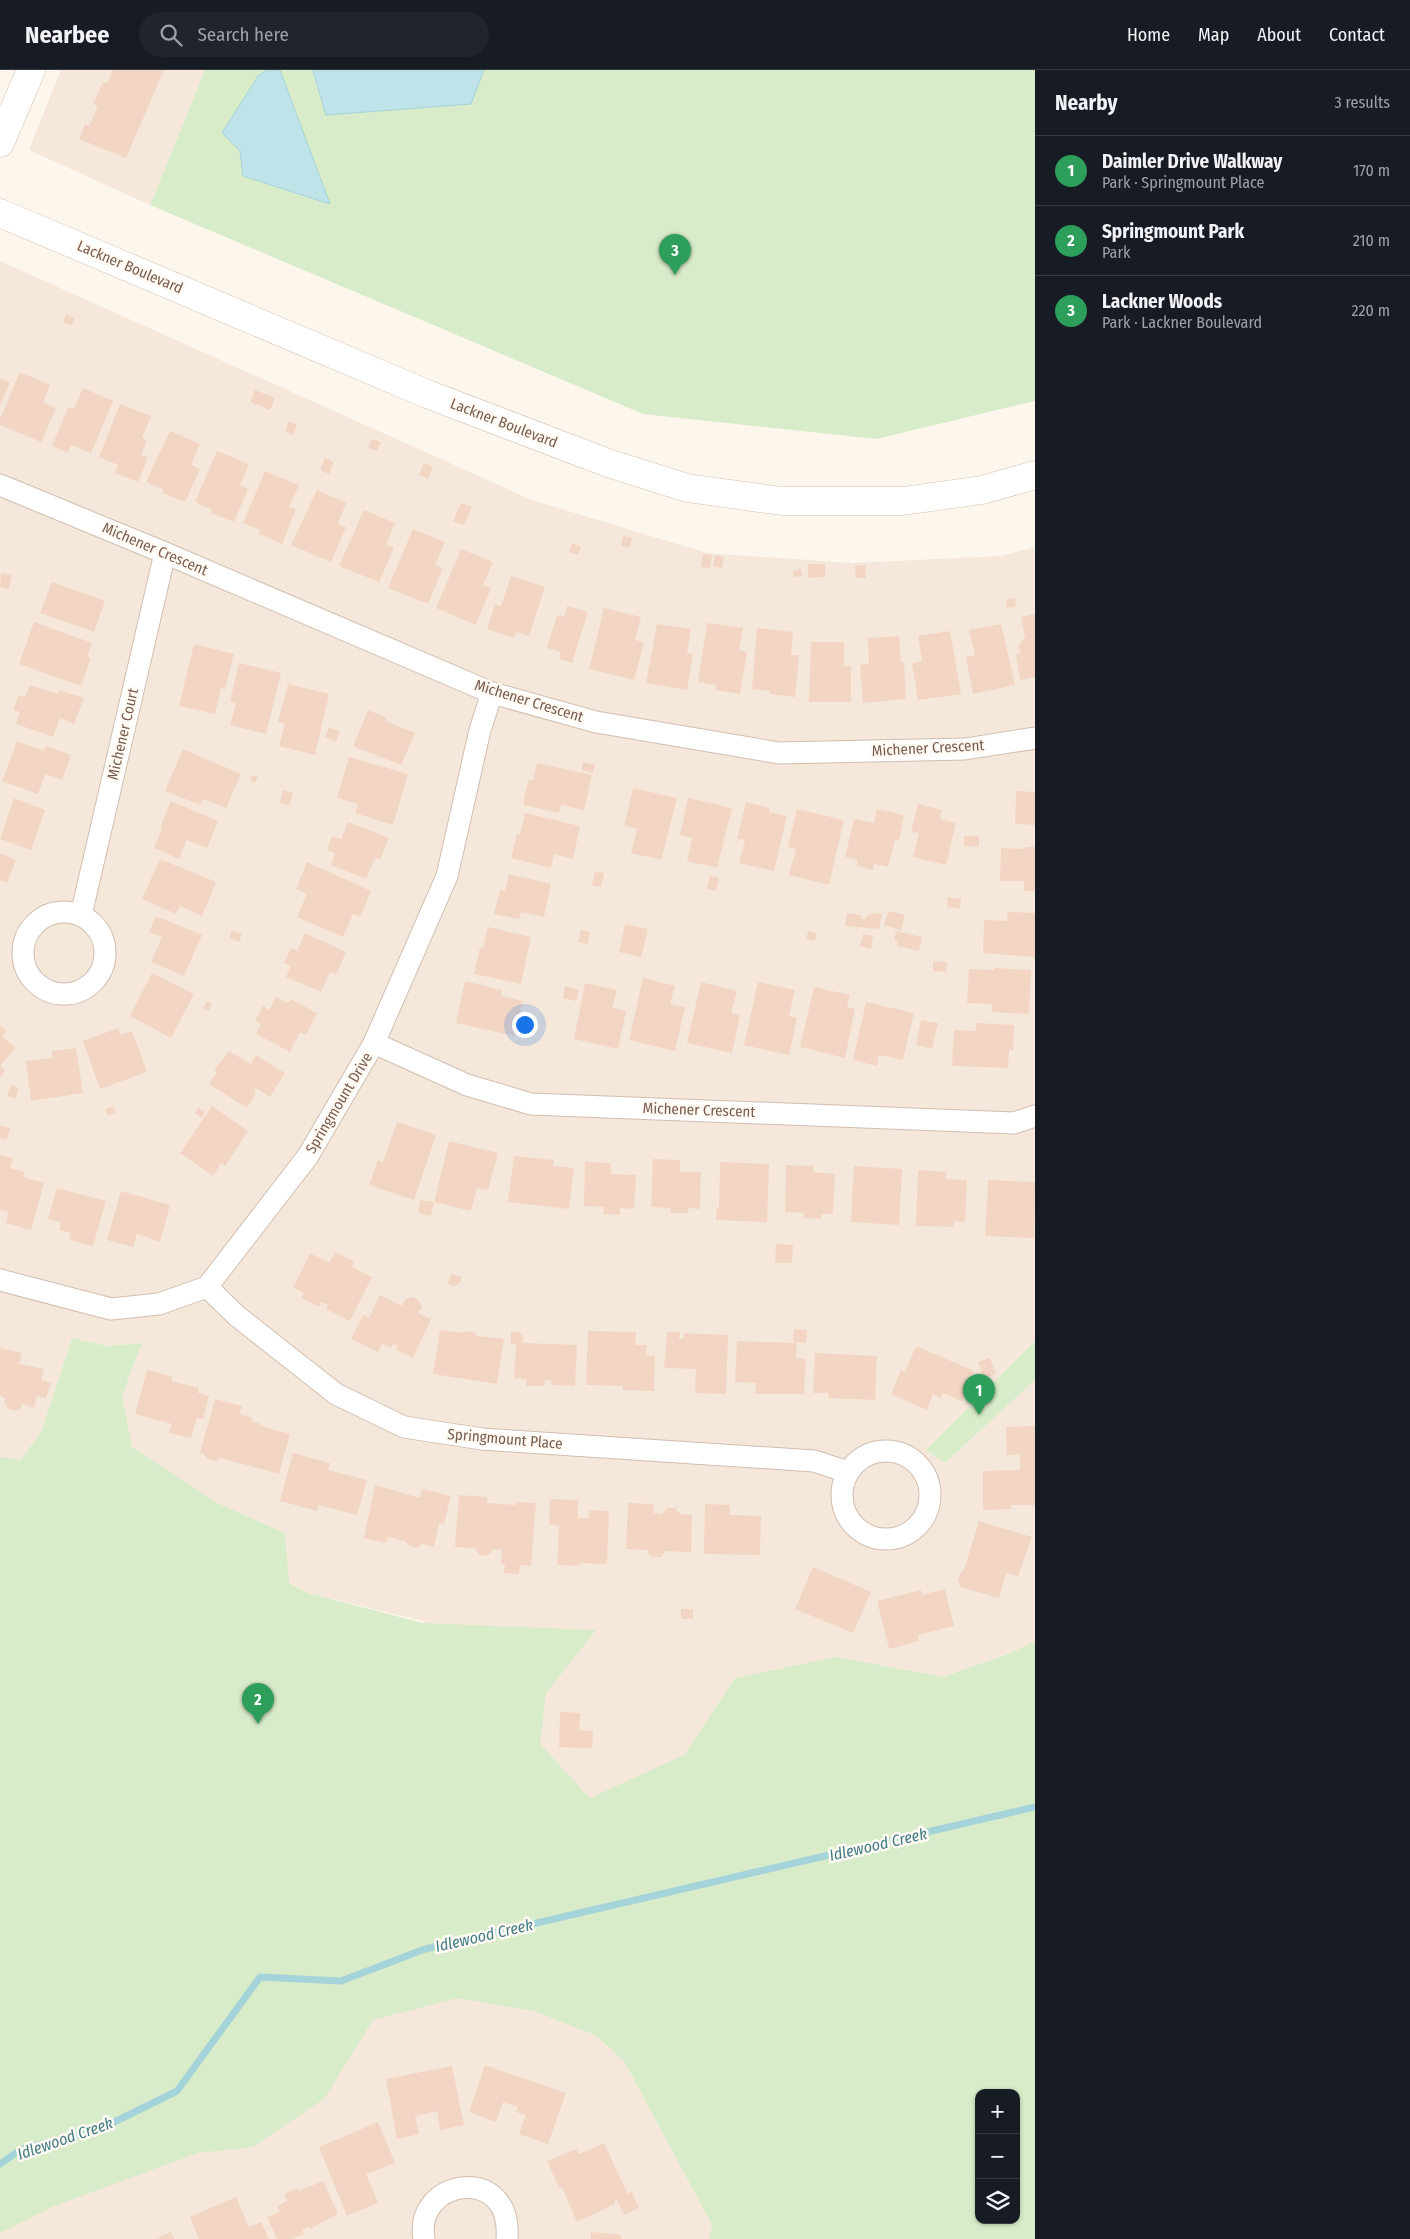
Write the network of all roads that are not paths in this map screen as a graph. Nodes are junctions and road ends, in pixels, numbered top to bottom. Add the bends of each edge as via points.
1 (31, 70) edge
2 (0, 143) edge
3 (0, 213) edge
4 (1035, 475) edge
5 (0, 486) edge
6 (165, 553) junction
7 (492, 693) junction
8 (1035, 738) edge
9 (81, 915) dead end
10 (374, 1043) junction
11 (1035, 1116) edge
12 (0, 1280) edge
13 (207, 1287) junction
14 (848, 1472) junction
15 (424, 2239) edge
16 (507, 2239) edge

1 - 2 main road
3 - 4 main road, Lackner Boulevard via 427,394 608,463 687,488 782,501 904,501 982,490
5 - 6 street, Michener Crescent
6 - 7 street, Michener Crescent
6 - 9 street, Michener Court
7 - 8 street, Michener Crescent via 596,722 779,753 965,748
7 - 10 street, Springmount Drive via 480,730 447,876
10 - 11 street, Michener Crescent via 467,1085 531,1104 1014,1123
10 - 13 street, Springmount Drive via 308,1156
12 - 13 street via 111,1309 159,1304
13 - 14 street, Springmount Place via 237,1316 336,1394 404,1427 482,1439 814,1460
14 - 14 street via 865,1456 880,1451 909,1457 919,1467 930,1491 929,1506 920,1523 909,1533 894,1538 876,1538 862,1532 850,1522 842,1498
15 - 16 street via 424,2222 429,2208 444,2193 458,2187 478,2188 491,2194 506,2215

